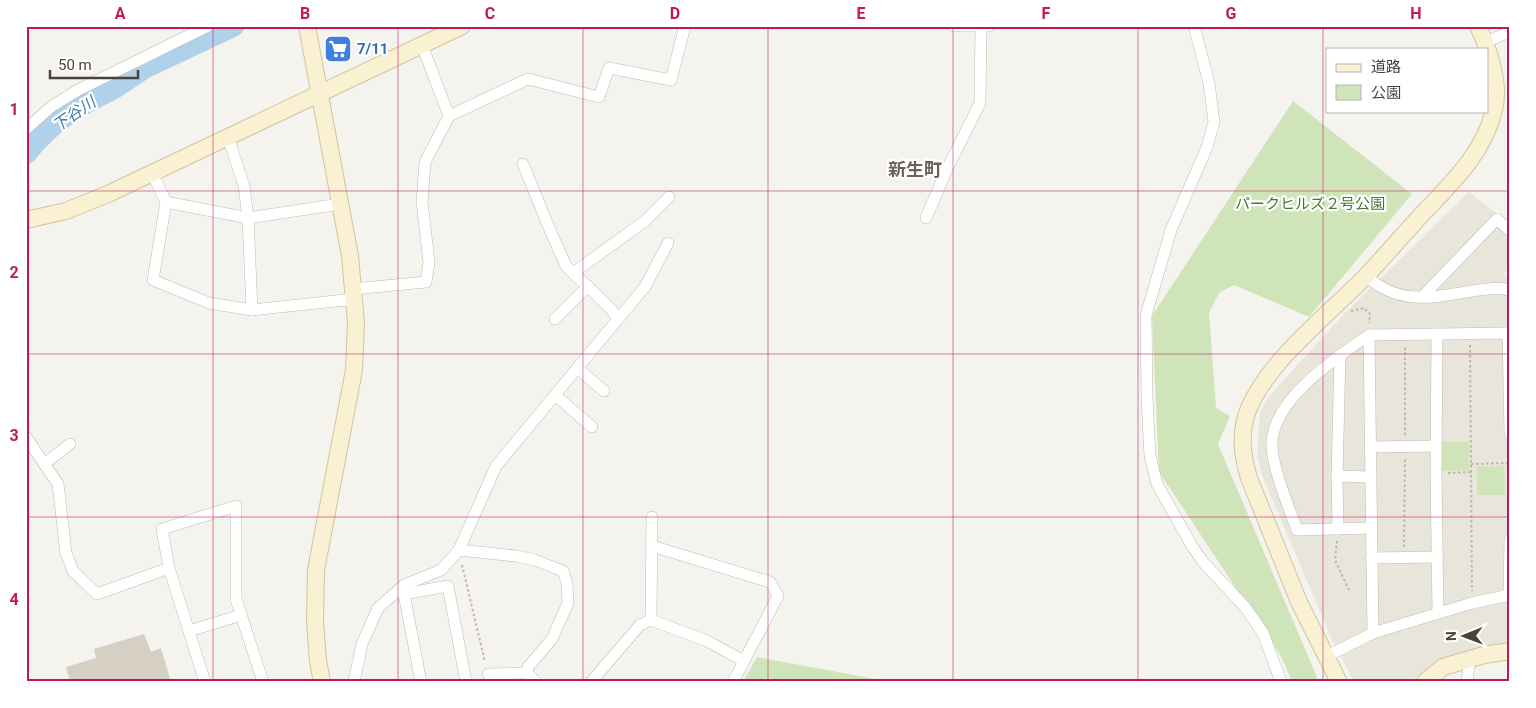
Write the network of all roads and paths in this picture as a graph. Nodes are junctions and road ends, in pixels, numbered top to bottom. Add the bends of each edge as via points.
1 (307, 26) edge
2 (462, 26) edge
3 (685, 26) edge
4 (953, 26) edge
5 (983, 26) edge
6 (1194, 26) edge
7 (1478, 26) edge
8 (206, 27) edge
9 (1510, 32) edge
10 (1485, 42) junction
11 (422, 46) junction
12 (1487, 48) edge
13 (1488, 50) edge
14 (320, 94) junction
15 (449, 116) junction
16 (26, 130) edge
17 (228, 137) junction
18 (523, 164) dead end
19 (152, 173) junction
20 (668, 197) dead end
21 (166, 202) junction
22 (340, 204) junction
23 (248, 218) junction
24 (926, 218) dead end
25 (26, 220) edge
26 (1510, 231) edge
27 (668, 243) dead end
28 (573, 272) junction
29 (1366, 276) junction
30 (588, 286) junction
31 (1510, 291) edge
32 (353, 294) junction
33 (1422, 297) junction
34 (252, 310) junction
35 (1349, 312) dead end
36 (555, 319) dead end
37 (618, 319) junction
38 (1437, 334) junction
39 (1470, 334) junction
40 (1369, 335) junction
41 (1340, 355) junction
42 (577, 368) junction
43 (604, 391) dead end
44 (555, 395) junction
45 (592, 427) dead end
46 (1510, 433) edge
47 (26, 437) edge
48 (70, 444) dead end
49 (1436, 446) junction
50 (1371, 447) junction
51 (1510, 463) edge
52 (44, 464) junction
53 (1471, 464) junction
54 (1471, 472) junction
55 (1436, 473) junction
56 (1337, 476) junction
57 (1370, 477) junction
58 (652, 517) dead end
59 (1371, 528) junction
60 (1338, 529) junction
61 (1510, 540) edge
62 (652, 546) junction
63 (459, 550) junction
64 (1372, 558) junction
65 (1437, 558) junction
66 (169, 568) junction
67 (1349, 590) dead end
68 (402, 591) junction
69 (1510, 596) edge
70 (1472, 603) junction
71 (1438, 612) junction
72 (241, 615) junction
73 (651, 620) junction
74 (189, 631) junction
75 (1373, 633) junction
76 (1510, 651) edge
77 (1326, 656) junction
78 (1470, 658) junction
79 (744, 661) junction
80 (527, 673) junction
81 (488, 674) joint
82 (204, 682) edge
83 (264, 682) edge
84 (322, 682) edge
85 (354, 682) edge
86 (421, 682) edge
87 (466, 682) edge
88 (536, 682) edge
89 (591, 682) edge
90 (733, 682) edge
91 (1281, 682) edge
92 (1339, 682) edge
93 (1425, 682) edge
94 (1467, 682) edge

1 - 14 street
2 - 11 street
3 - 15 street via 671,80 609,68 600,97 528,79
4 - 5 street
5 - 24 street via 980,103
6 - 91 street via 1209,83 1214,122 1207,147 1171,230 1146,315 1150,456 1157,484 1192,546 1263,633
7 - 10 street
8 - 16 street via 80,88 52,106
9 - 10 street
10 - 12 street
11 - 14 street
11 - 15 street
13 - 29 street via 1492,60 1495,109 1476,153
14 - 17 street
14 - 22 street
15 - 32 street via 426,162 422,202 429,262 426,282
17 - 19 street
17 - 23 street via 244,186
18 - 28 street via 566,266
19 - 21 street
19 - 25 street via 66,211
20 - 28 street via 645,221
21 - 23 street
21 - 34 street via 153,280 209,303
22 - 23 street
22 - 32 street
23 - 34 street
26 - 33 street via 1497,219
27 - 37 street via 645,287
28 - 30 street
29 - 33 street via 1374,284 1393,293
29 - 77 street via 1284,357 1261,385 1243,428 1243,459 1249,478 1298,602
30 - 36 street
30 - 37 street
31 - 33 street via 1505,288 1486,289 1436,298
32 - 34 street
32 - 84 street via 356,323 354,370 316,570 314,621
35 - 40 path via 1364,308 1370,314
37 - 42 street
38 - 39 street
38 - 40 street
38 - 49 street
39 - 46 street via 1508,333
39 - 53 path
40 - 41 street
40 - 50 street
41 - 56 street
41 - 60 street via 1301,388 1284,408 1272,443 1274,462 1298,530
42 - 43 street
42 - 44 street
44 - 45 street
44 - 63 street via 496,466
47 - 52 street
48 - 52 street
49 - 50 street
49 - 55 street
50 - 57 street
51 - 53 path
52 - 66 street via 58,484 66,553 73,571 97,594
53 - 54 path
54 - 55 path
54 - 70 path
55 - 65 street
56 - 57 street
56 - 60 street
57 - 59 street
58 - 62 street
59 - 60 street
59 - 64 street
60 - 67 path via 1335,560
61 - 69 street
62 - 73 street
62 - 79 street via 770,582 778,596
63 - 68 street via 441,570 404,585
63 - 80 street via 516,556 563,571 568,603 552,640 528,667
63 - 81 path
64 - 65 street
64 - 75 street
65 - 71 street
66 - 72 street via 162,529 236,506 236,599
66 - 74 street
68 - 85 street via 378,608 362,644
68 - 86 street
68 - 87 street via 448,586
69 - 70 street
70 - 71 street
71 - 75 street
72 - 74 street
72 - 83 street
73 - 79 street via 708,641
73 - 89 street via 640,625
74 - 82 street
75 - 77 street
76 - 78 street
77 - 92 street
78 - 93 street via 1443,667
78 - 94 street
79 - 90 street
80 - 81 street
80 - 88 street

